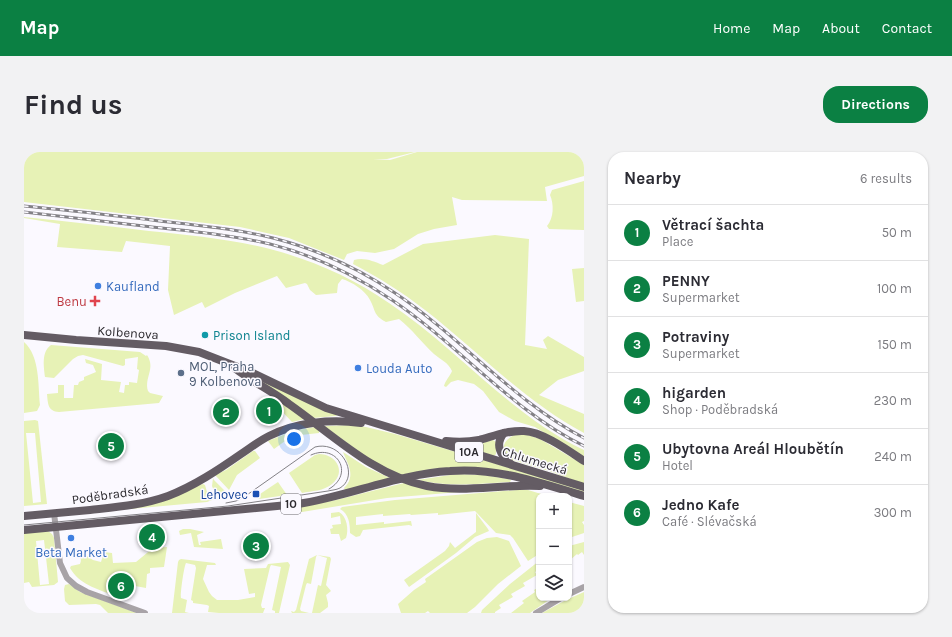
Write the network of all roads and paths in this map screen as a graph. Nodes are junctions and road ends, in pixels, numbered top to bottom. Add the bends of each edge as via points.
1 (24, 335) edge
2 (228, 364) junction
3 (388, 427) junction
4 (504, 433) junction
5 (424, 437) junction
6 (584, 461) edge
7 (515, 466) junction
8 (554, 487) junction
9 (584, 487) edge
10 (584, 496) edge
11 (54, 513) junction
12 (186, 515) joint
13 (24, 516) edge
14 (56, 527) junction
15 (24, 530) edge
16 (584, 587) edge
17 (572, 593) edge
18 (556, 601) edge
19 (146, 613) edge
20 (536, 613) edge

1 - 2 main road, Kolbenova via 166,346 199,352
2 - 3 main road via 268,379 326,408
2 - 8 main road via 284,400 366,460 414,483 446,488
3 - 5 main road, Chlumecká / 10A
3 - 11 main road, Poděbradská / 10A via 334,421 294,427 269,436 200,481 156,500 128,506
4 - 5 main road via 462,442
4 - 6 main road via 534,433
4 - 7 main road via 499,441 500,450 504,458
5 - 7 main road, Chlumecká / 10A
7 - 9 main road, Chlumecká
8 - 10 main road, Chlumecká / 10
8 - 12 main road, Chlumecká / 10 via 482,471 456,470 428,474 311,502
11 - 13 main road, Poděbradská
11 - 14 street
12 - 14 main road, Poděbradská / 10
14 - 15 main road, Poděbradská / 10
14 - 19 street via 60,562 67,578 86,592
16 - 17 street
18 - 20 street

